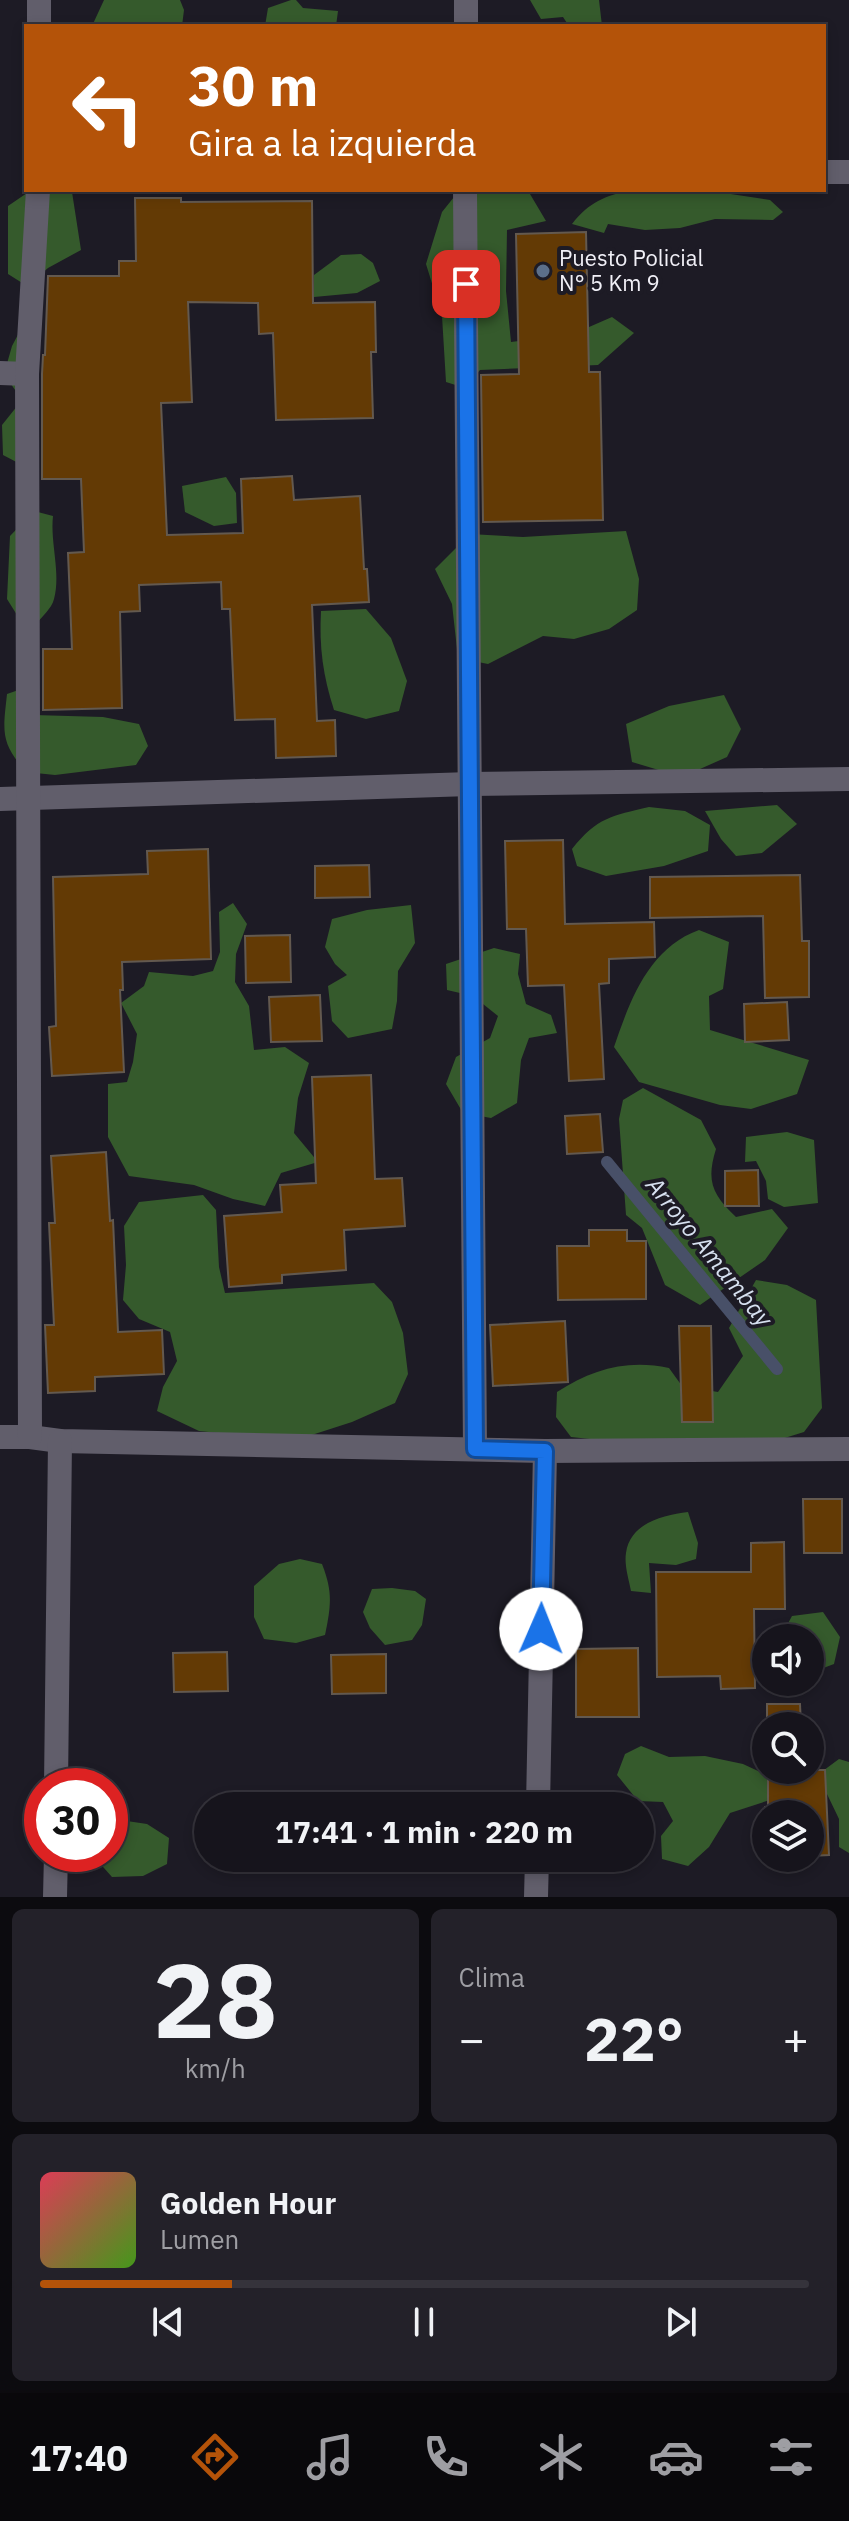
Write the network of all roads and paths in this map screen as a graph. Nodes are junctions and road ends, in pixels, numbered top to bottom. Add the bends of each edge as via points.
1 (39, 0) edge
2 (466, 0) edge
3 (39, 24) edge
4 (466, 24) edge
5 (826, 172) edge
6 (849, 172) edge
7 (38, 192) edge
8 (465, 192) edge
9 (0, 373) edge
10 (27, 374) junction
11 (849, 779) edge
12 (470, 784) junction
13 (0, 799) edge
14 (30, 799) junction
15 (0, 1437) edge
16 (30, 1437) junction
17 (60, 1441) junction
18 (475, 1449) junction
19 (849, 1449) edge
20 (545, 1451) junction
21 (56, 1768) edge
22 (538, 1792) edge
23 (56, 1872) edge
24 (537, 1872) edge
25 (55, 1897) edge
26 (536, 1897) edge

1 - 3 street
2 - 4 street
5 - 6 street
7 - 10 street
8 - 12 street
9 - 10 street
10 - 14 street
11 - 12 street
12 - 14 street
12 - 18 street
13 - 14 street
14 - 16 street
15 - 16 street
16 - 17 street
17 - 18 street
17 - 21 street
18 - 20 street
19 - 20 street
20 - 22 street
23 - 25 street
24 - 26 street

